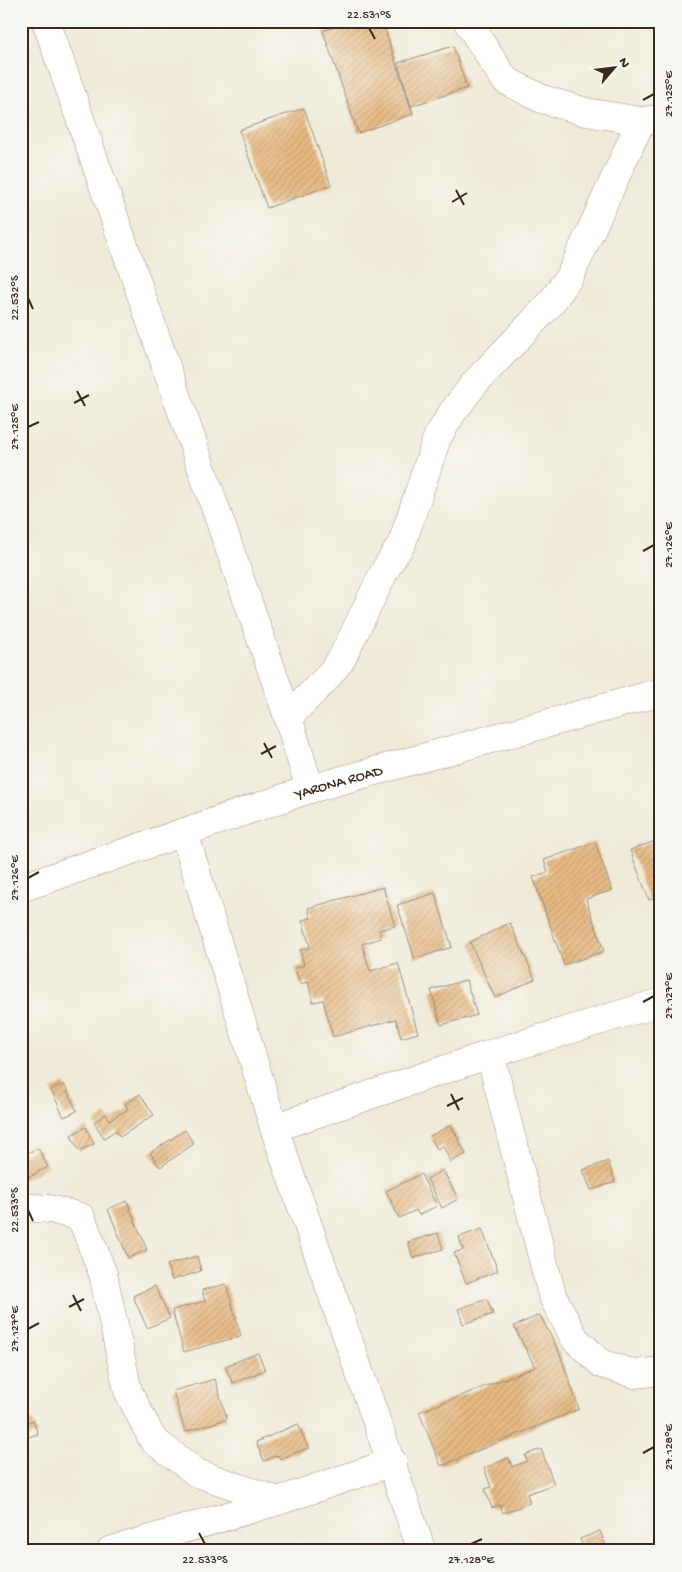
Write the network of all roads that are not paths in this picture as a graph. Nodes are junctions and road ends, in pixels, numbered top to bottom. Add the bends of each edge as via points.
1 (46, 21) edge
2 (467, 21) edge
3 (651, 120) edge
4 (661, 692) edge
5 (288, 717) junction
6 (310, 789) junction
7 (184, 832) junction
8 (21, 888) edge
9 (661, 1002) edge
10 (490, 1054) junction
11 (274, 1128) junction
12 (21, 1207) edge
13 (661, 1371) edge
14 (393, 1462) junction
15 (278, 1501) junction
16 (110, 1551) edge
17 (422, 1551) edge

1 - 5 street
2 - 3 street via 505,80 542,99 586,112
3 - 5 street via 570,276 550,304 474,384 452,413 437,438 402,544 386,568 341,660 324,682
4 - 6 street, YARONA ROAD
5 - 6 street
6 - 7 street, YARONA ROAD
7 - 8 street, YARONA ROAD
7 - 11 street
9 - 10 street
10 - 11 street
10 - 13 street via 552,1295 574,1339 602,1364 635,1374
11 - 14 street
12 - 15 street via 50,1209 81,1218 103,1274 128,1390 153,1440 197,1473
14 - 15 street
14 - 17 street
15 - 16 street

